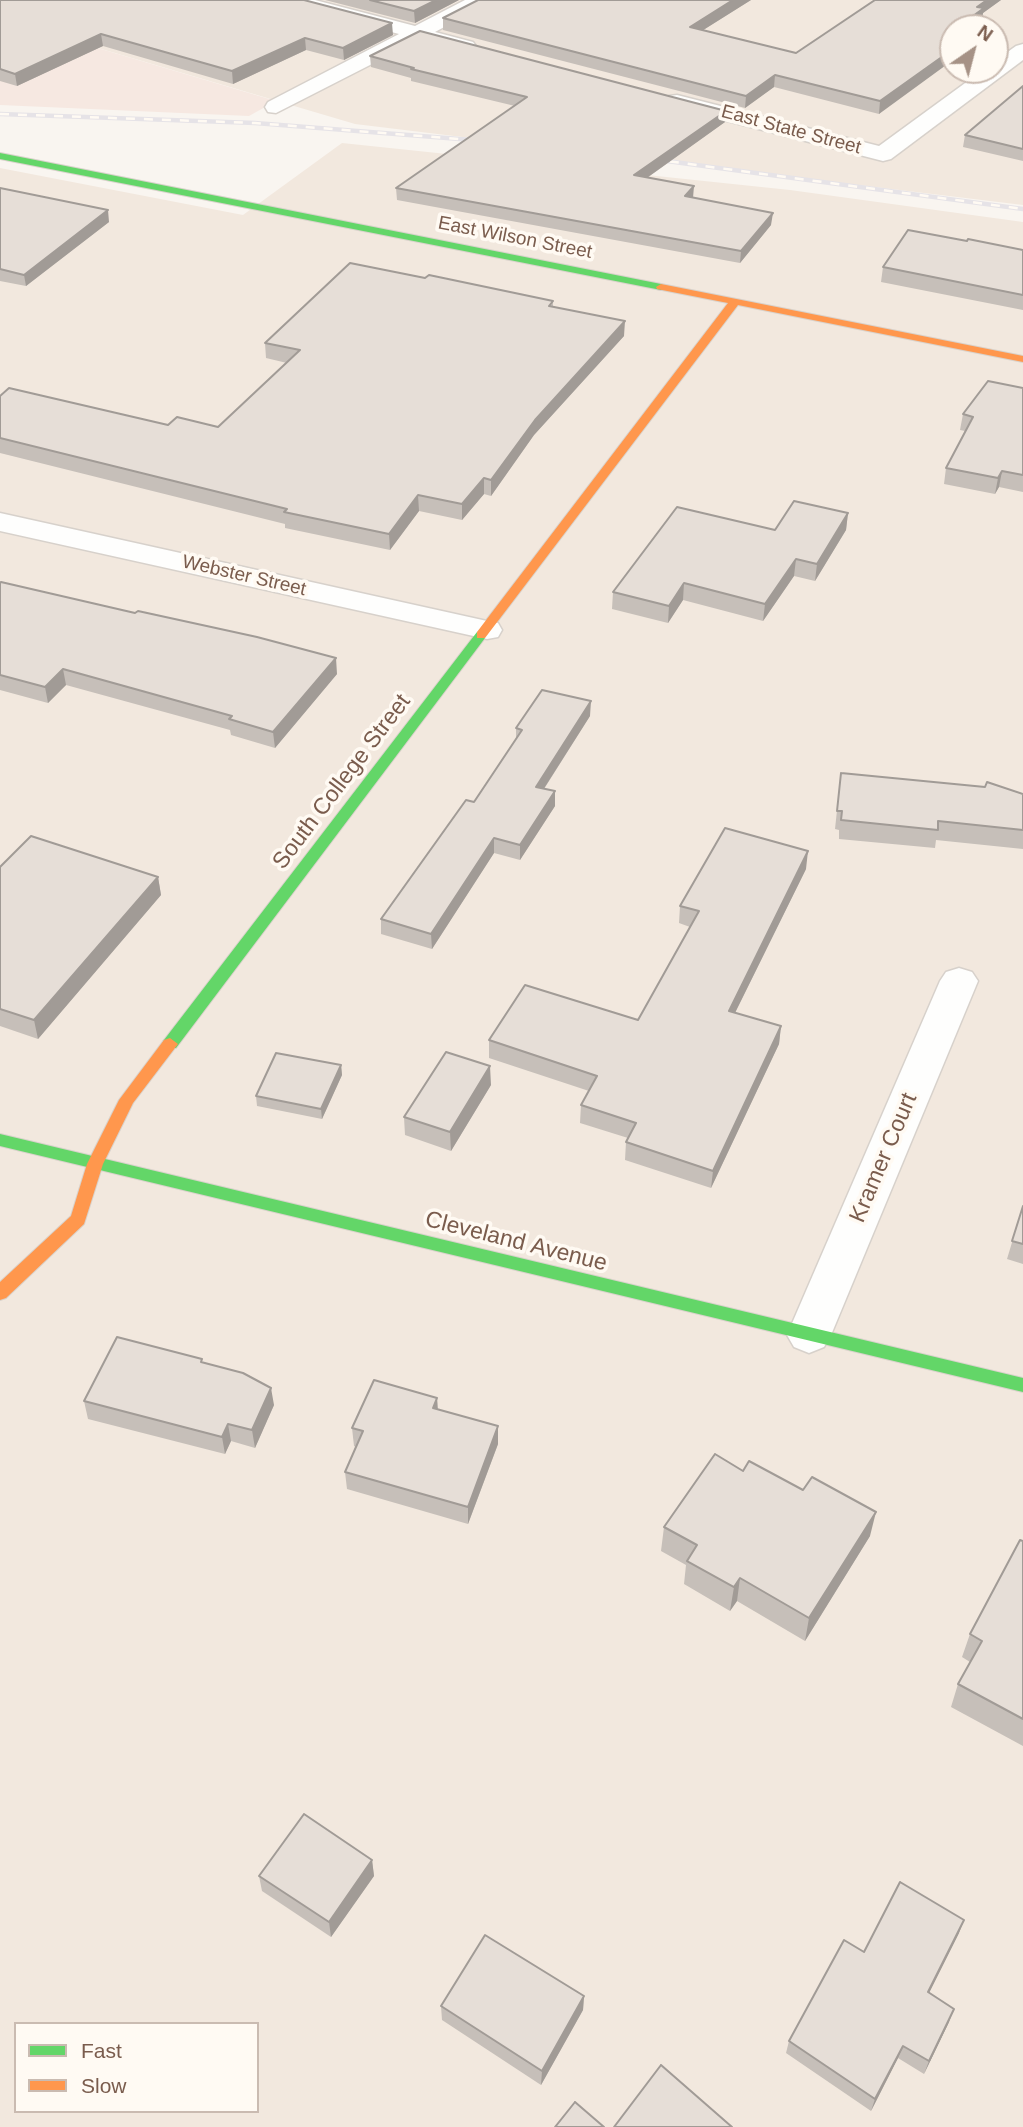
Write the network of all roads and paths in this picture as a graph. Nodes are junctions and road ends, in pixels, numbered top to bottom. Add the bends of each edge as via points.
1 (292, 0) edge
2 (480, 0) edge
3 (417, 33) junction
4 (480, 49) edge
5 (1023, 50) edge
6 (654, 95) edge
7 (276, 107) dead end
8 (0, 156) edge
9 (734, 303) junction
10 (1023, 359) edge
11 (0, 522) edge
12 (488, 630) junction
13 (959, 981) dead end
14 (0, 1140) edge
15 (95, 1164) junction
16 (0, 1293) edge
17 (809, 1335) junction
18 (1023, 1385) edge

1 - 3 street
2 - 3 street
3 - 4 street
3 - 7 street
5 - 6 street, East State Street via 883,154
8 - 9 street, East Wilson Street
9 - 10 street, East Wilson Street
9 - 12 street, South College Street
11 - 12 street, Webster Street
12 - 15 street, South College Street via 127,1100
13 - 17 street, Kramer Court
14 - 15 street, Cleveland Avenue
15 - 16 street, South College Street via 78,1219
15 - 17 street, Cleveland Avenue
17 - 18 street, Cleveland Avenue

